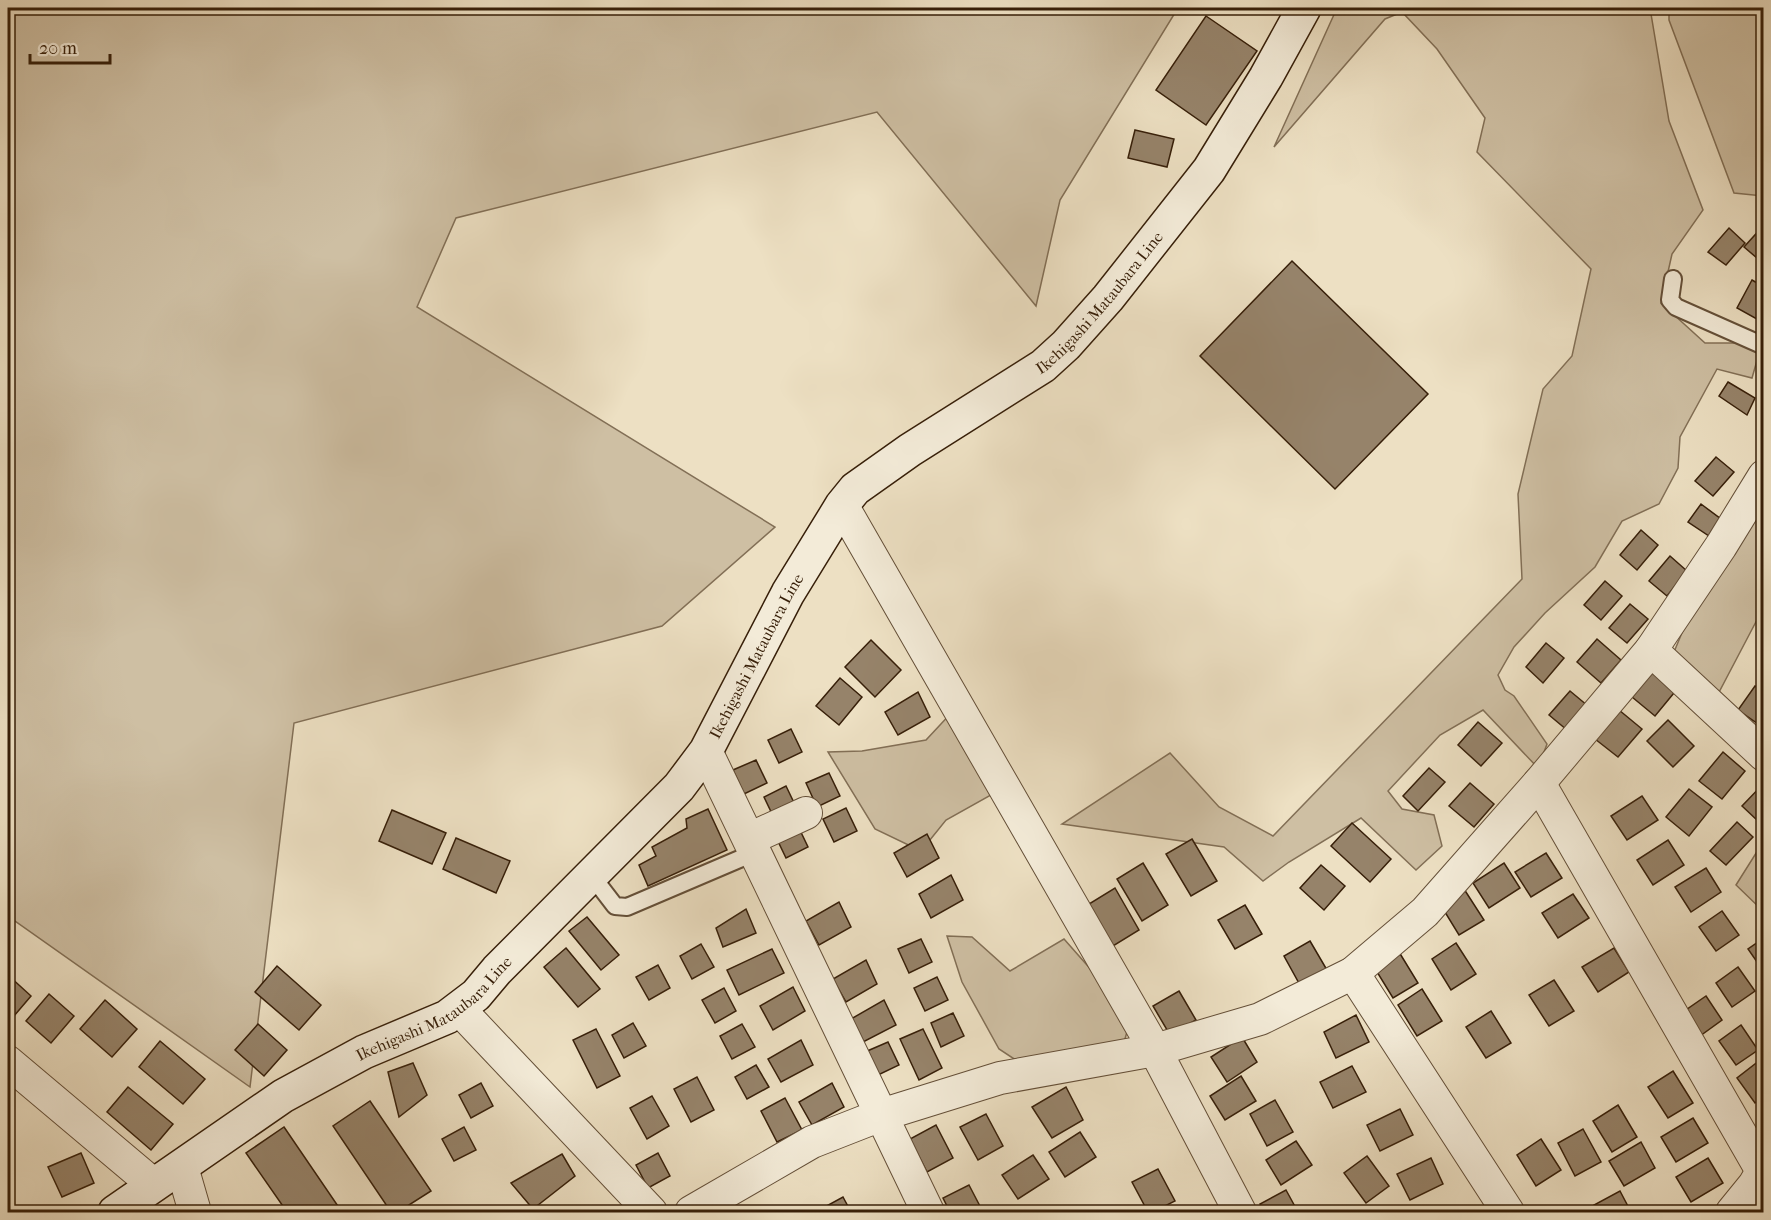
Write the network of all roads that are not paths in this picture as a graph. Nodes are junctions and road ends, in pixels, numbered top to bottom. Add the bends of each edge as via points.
1 (1304, 8) edge
2 (1673, 279) dead end
3 (1764, 346) edge
4 (1764, 476) edge
5 (842, 505) junction
6 (1651, 650) junction
7 (706, 751) junction
8 (1764, 755) edge
9 (1539, 783) junction
10 (806, 813) dead end
11 (753, 846) junction
12 (592, 876) junction
13 (1353, 973) junction
14 (459, 1009) junction
15 (1155, 1050) junction
16 (8, 1062) edge
17 (881, 1115) junction
18 (182, 1167) junction
19 (1761, 1179) edge
20 (154, 1185) junction
21 (115, 1212) edge
22 (195, 1212) edge
23 (651, 1212) edge
24 (692, 1212) edge
25 (928, 1212) edge
26 (1240, 1212) edge
27 (1508, 1212) edge
28 (1732, 1212) edge

1 - 5 main road, Ikehigashi Mataubara Line via 1209,170 1066,345 1043,366 855,489
2 - 3 lane via 1670,300 1676,307
4 - 6 street
5 - 7 main road, Ikehigashi Mataubara Line via 788,594
5 - 15 street
6 - 8 street
6 - 9 street
7 - 11 street
7 - 12 main road, Ikehigashi Mataubara Line via 679,787
9 - 13 street via 1425,912
9 - 19 street
10 - 11 street
11 - 12 lane via 627,907 615,906
11 - 17 street
12 - 14 main road, Ikehigashi Mataubara Line
13 - 15 street via 1260,1019
13 - 27 street
14 - 18 main road, Ikehigashi Mataubara Line via 364,1052 283,1096
14 - 23 street
15 - 17 street via 1000,1078
15 - 26 street
16 - 20 street
17 - 24 street via 812,1142
17 - 25 street
18 - 20 main road, Ikehigashi Mataubara Line
18 - 22 street
19 - 28 street
20 - 21 main road, Ikehigashi Mataubara Line

